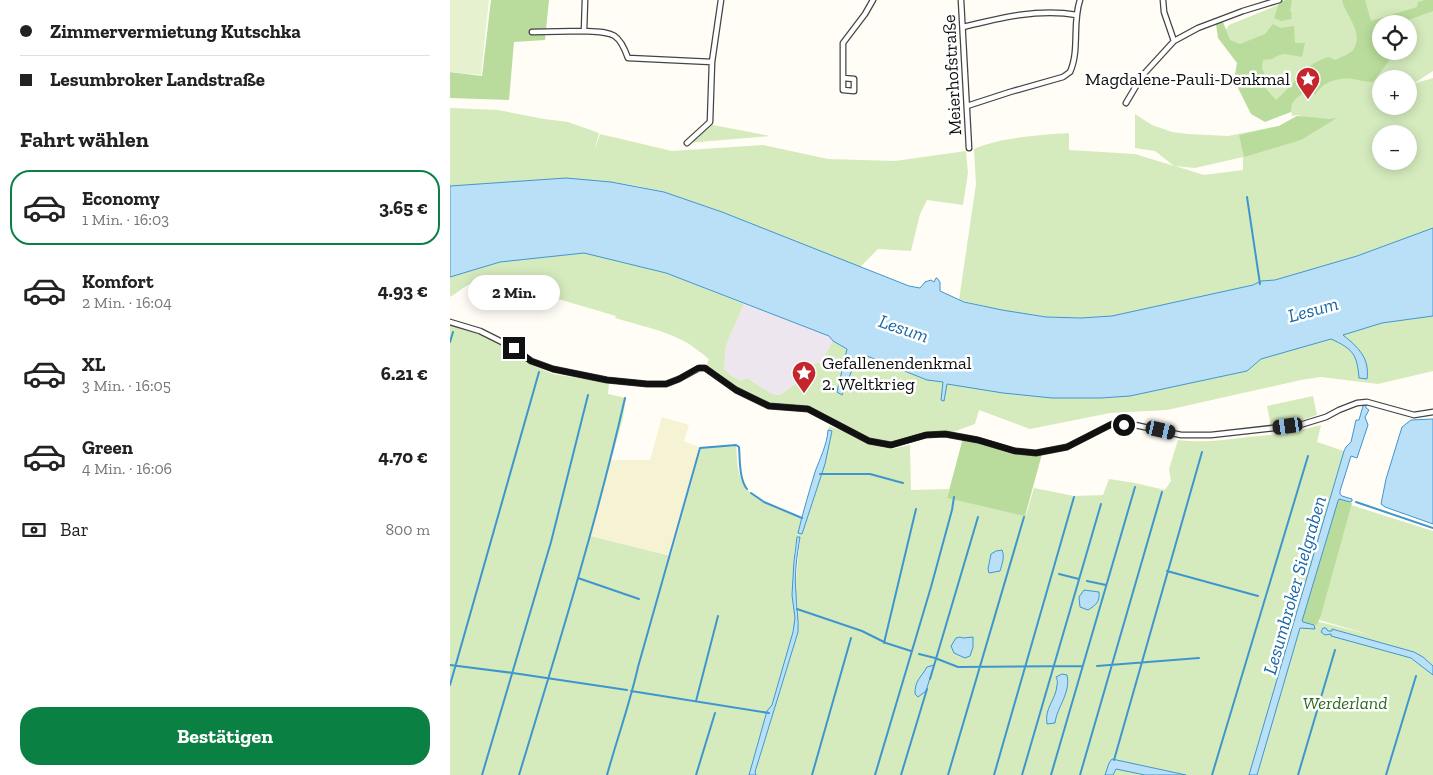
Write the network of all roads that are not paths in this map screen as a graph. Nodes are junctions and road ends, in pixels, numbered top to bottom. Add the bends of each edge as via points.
1 (585, 0) edge
2 (721, 0) edge
3 (873, 0) edge
4 (962, 0) edge
5 (1080, 0) edge
6 (1163, 0) edge
7 (1280, 0) edge
8 (1076, 15) junction
9 (963, 26) junction
10 (584, 31) junction
11 (532, 32) dead end
12 (1174, 41) junction
13 (712, 62) junction
14 (843, 78) dead end
15 (1126, 103) dead end
16 (966, 106) junction
17 (687, 143) dead end
18 (969, 148) dead end
19 (450, 322) edge
20 (1433, 412) edge

1 - 10 street
2 - 13 street
3 - 14 street via 843,43
4 - 9 street, Meierhofstraße
5 - 8 street
6 - 12 street
7 - 12 street via 1243,10
8 - 9 street via 1062,12 1034,14
8 - 16 street via 1075,57 1070,72 1063,77
9 - 16 street, Meierhofstraße
10 - 11 street
10 - 13 street via 609,32 623,45 628,58
12 - 15 street via 1142,76
13 - 17 street via 710,122
16 - 18 street, Meierhofstraße
19 - 20 street via 480,331 514,348 531,361 607,380 666,384 698,368 705,368 736,390 769,406 808,409 869,441 891,445 926,435 945,434 1036,453 1067,447 1112,424 1211,435 1300,425 1357,403 1367,402 1414,414

